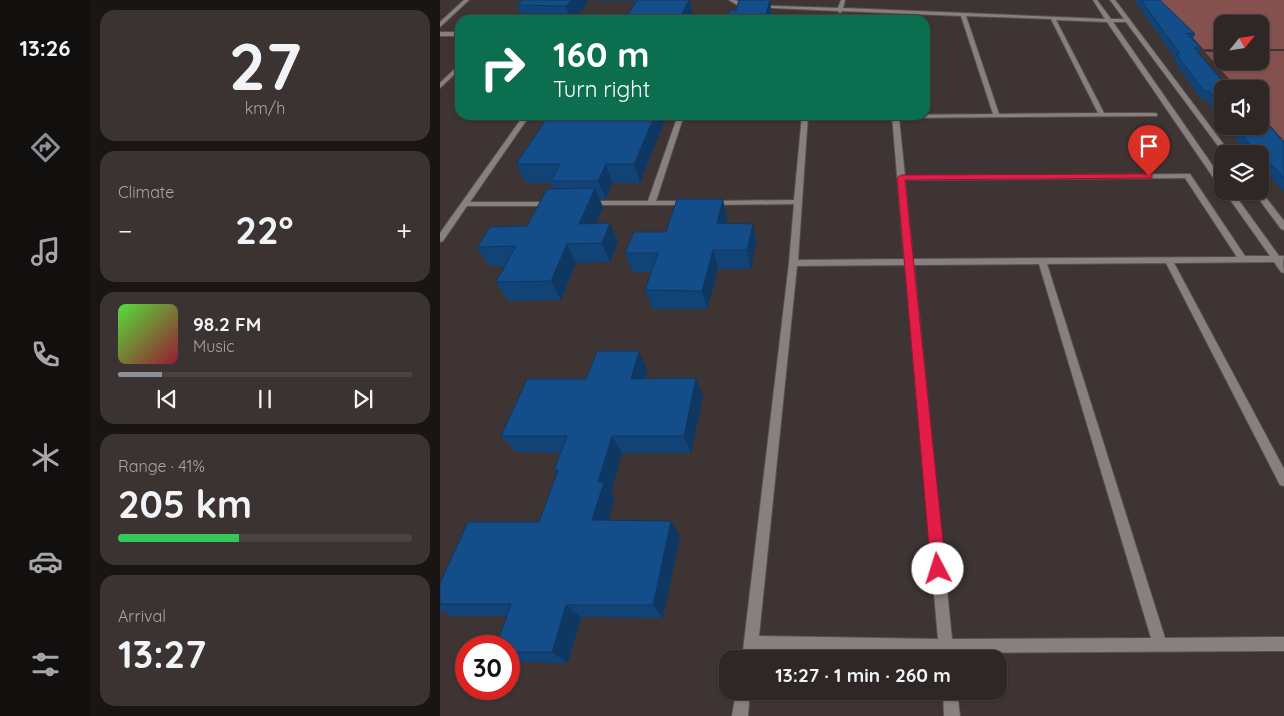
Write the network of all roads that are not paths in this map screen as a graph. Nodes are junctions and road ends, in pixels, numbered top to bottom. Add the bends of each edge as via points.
1 (467, 0) edge
2 (732, 0) edge
3 (843, 0) edge
4 (1095, 0) edge
5 (1112, 0) edge
6 (840, 11) junction
7 (885, 12) junction
8 (885, 15) edge
9 (963, 15) junction
10 (1053, 19) junction
11 (1110, 21) junction
12 (1128, 21) junction
13 (440, 25) edge
14 (440, 34) edge
15 (455, 34) edge
16 (455, 71) edge
17 (440, 86) edge
18 (930, 115) edge
19 (1102, 115) junction
20 (1156, 115) dead end
21 (997, 116) junction
22 (523, 120) edge
23 (679, 120) edge
24 (806, 120) edge
25 (895, 120) edge
26 (1221, 145) edge
27 (1214, 172) edge
28 (901, 178) junction
29 (1235, 200) edge
30 (1264, 200) edge
31 (798, 202) junction
32 (651, 203) junction
33 (464, 204) junction
34 (562, 204) edge
35 (582, 204) edge
36 (1284, 226) edge
37 (440, 238) edge
38 (1242, 258) junction
39 (1168, 259) junction
40 (1280, 259) edge
41 (1042, 260) junction
42 (909, 262) junction
43 (792, 263) junction
44 (1284, 270) edge
45 (1284, 481) edge
46 (751, 644) junction
47 (1284, 644) edge
48 (1160, 645) junction
49 (750, 650) edge
50 (897, 650) edge
51 (946, 650) edge
52 (1007, 650) edge
53 (743, 700) edge
54 (951, 700) edge
55 (740, 716) edge
56 (952, 716) edge

1 - 13 street
2 - 6 street via 748,6
3 - 6 street
4 - 11 street
5 - 12 street
6 - 7 street
7 - 8 street
7 - 9 street
9 - 10 street
9 - 21 street
10 - 11 street
10 - 19 street
11 - 12 street
11 - 27 street
12 - 26 street
14 - 15 street
16 - 17 street
18 - 21 street
19 - 20 street
19 - 21 street
22 - 33 street
23 - 32 street
24 - 31 street
25 - 28 street
28 - 38 street via 1187,176
28 - 42 street
29 - 40 street
30 - 36 street
31 - 32 street
31 - 43 street
32 - 35 street
33 - 34 street
33 - 37 street
38 - 39 street
38 - 40 street
39 - 41 street
39 - 45 street
40 - 44 street
41 - 42 street
41 - 48 street
42 - 43 street
42 - 51 street
43 - 46 street
46 - 49 street
46 - 50 street
47 - 48 street
48 - 52 street
53 - 55 street
54 - 56 street

